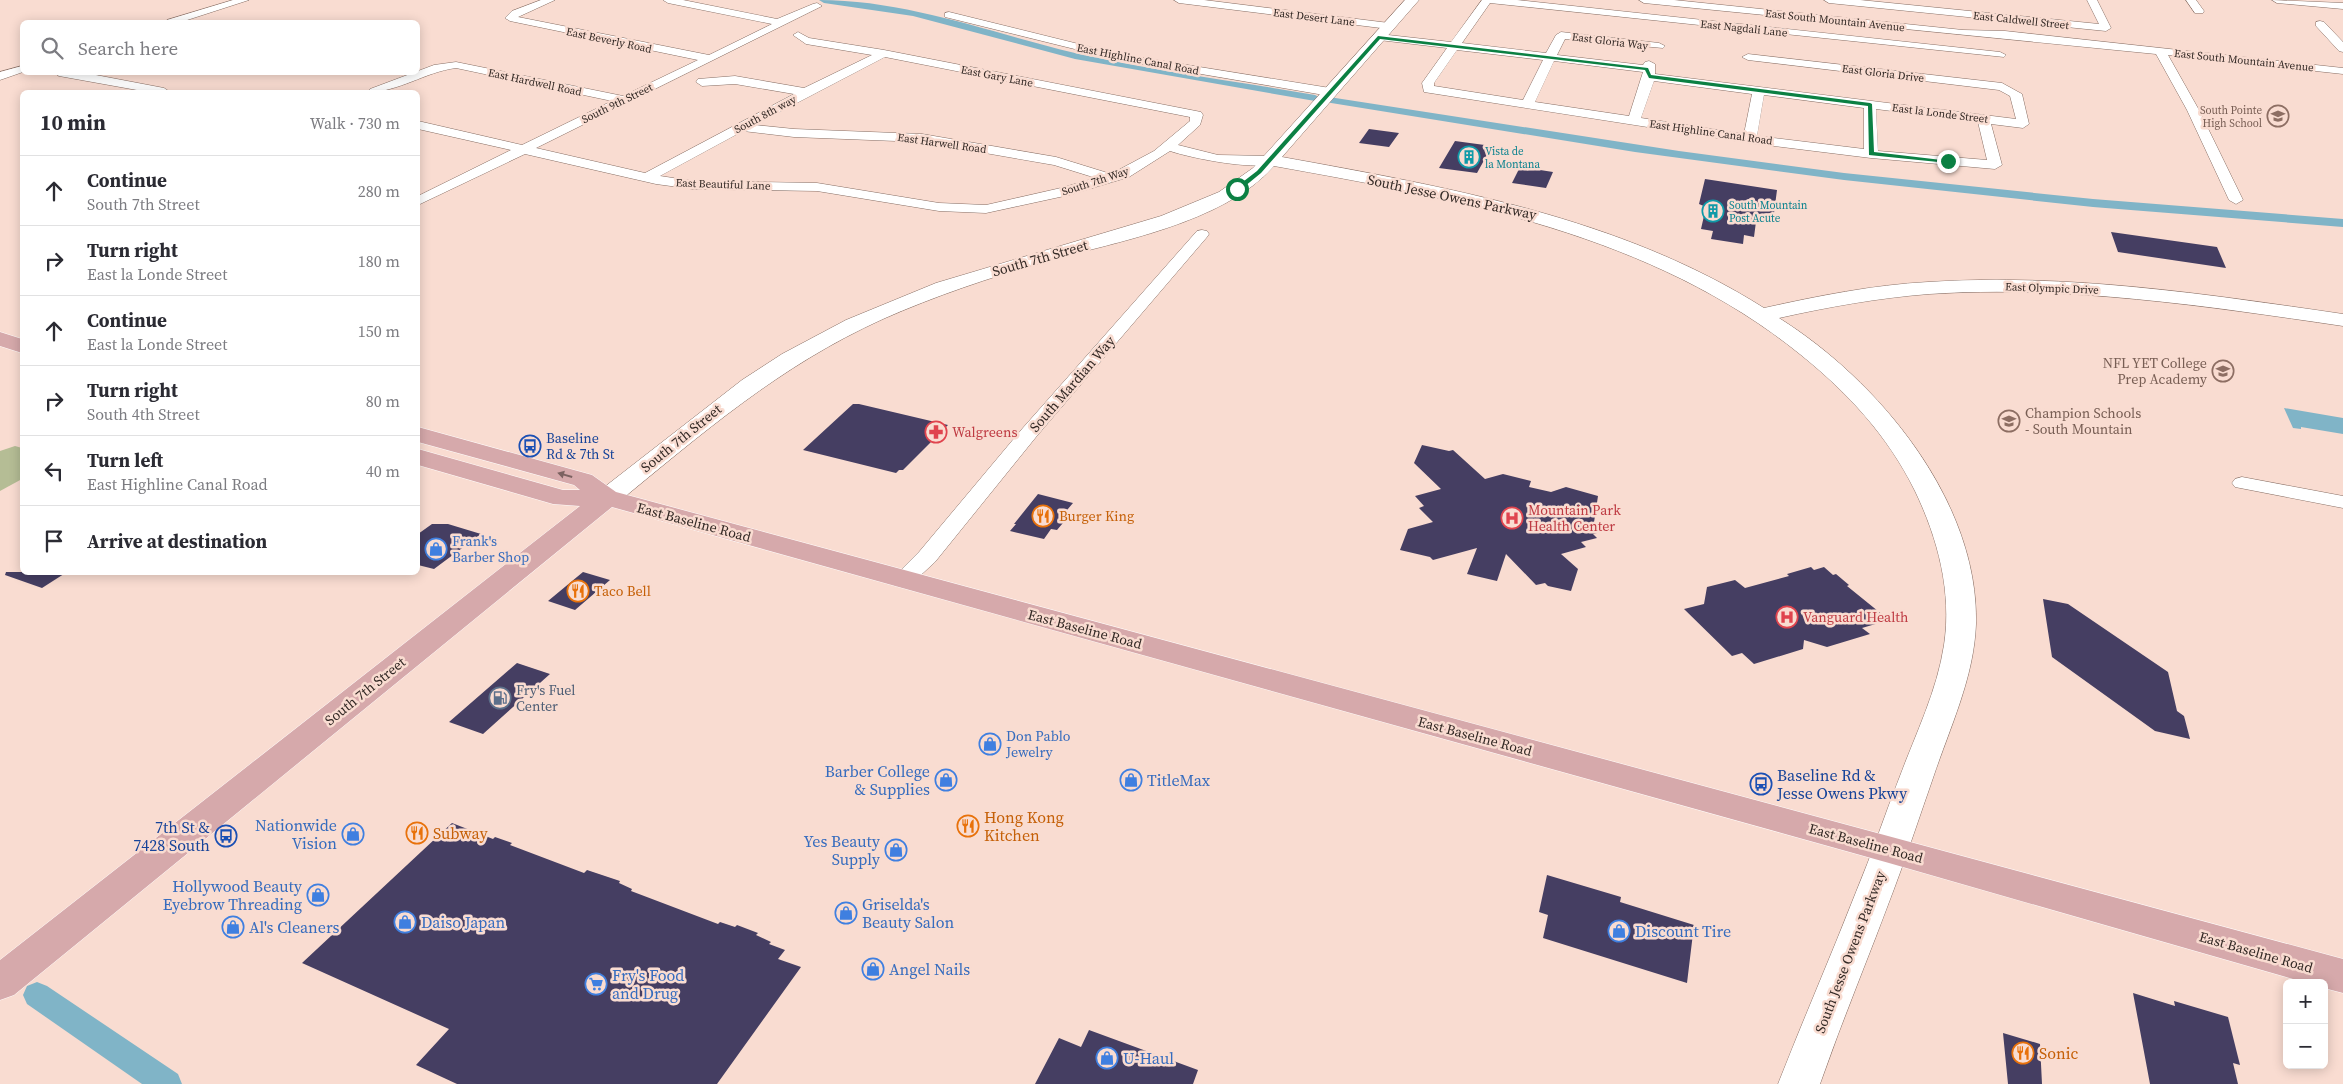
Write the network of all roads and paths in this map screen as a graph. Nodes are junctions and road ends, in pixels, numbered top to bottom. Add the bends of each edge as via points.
1 (244, 0) edge
2 (550, 0) edge
3 (668, 0) edge
4 (1179, 0) edge
5 (1412, 0) edge
6 (1488, 0) edge
7 (1644, 0) edge
8 (1678, 0) edge
9 (1829, 0) edge
10 (1876, 0) edge
11 (2092, 0) edge
12 (2192, 0) edge
13 (2277, 0) edge
14 (1979, 4) dead end
15 (1713, 5) junction
16 (817, 6) dead end
17 (2343, 6) edge
18 (1905, 8) junction
19 (1937, 11) junction
20 (2199, 11) dead end
21 (949, 15) dead end
22 (180, 20) edge
23 (778, 22) junction
24 (2320, 24) dead end
25 (1709, 25) junction
26 (1389, 26) junction
27 (1663, 33) junction
28 (1996, 34) junction
29 (798, 35) dead end
30 (1379, 37) junction
31 (1455, 46) junction
32 (1750, 48) junction
33 (2343, 49) edge
34 (2159, 50) junction
35 (884, 53) junction
36 (710, 58) junction
37 (1551, 58) junction
38 (20, 70) edge
39 (2343, 71) edge
40 (1648, 73) junction
41 (76, 75) edge
42 (0, 76) edge
43 (702, 82) dead end
44 (154, 90) edge
45 (379, 90) edge
46 (1758, 90) junction
47 (806, 92) junction
48 (1330, 92) junction
49 (623, 100) junction
50 (1870, 104) junction
51 (1527, 105) junction
52 (1197, 115) joint
53 (1983, 118) junction
54 (1634, 121) junction
55 (2023, 124) joint
56 (420, 125) edge
57 (740, 126) junction
58 (1750, 138) junction
59 (1169, 146) junction
60 (524, 148) junction
61 (1871, 154) junction
62 (1270, 160) junction
63 (647, 178) junction
64 (1111, 178) junction
65 (420, 200) edge
66 (2236, 200) dead end
67 (973, 210) joint
68 (1202, 234) dead end
69 (1761, 315) junction
70 (0, 320) edge
71 (2343, 320) edge
72 (20, 326) edge
73 (0, 340) edge
74 (20, 345) edge
75 (420, 435) edge
76 (420, 458) edge
77 (2242, 483) dead end
78 (607, 498) junction
79 (2343, 502) edge
80 (902, 580) junction
81 (1889, 849) junction
82 (2343, 976) edge
83 (0, 983) edge
84 (1799, 1084) edge

1 - 22 street
2 - 36 street, East Beverly Road via 510,18
3 - 23 street
4 - 26 street, East Desert Lane
5 - 26 street, South 7th Street
6 - 27 street, East Nagdali Lane
6 - 31 street
7 - 15 street, East South Mountain Avenue
8 - 15 street, East South Mountain Avenue
9 - 18 street, East Caldwell Street
10 - 18 street, East Caldwell Street
11 - 19 street, East Caldwell Street via 2106,28
12 - 20 street
13 - 17 street
14 - 19 street, East Caldwell Street via 1959,10
15 - 25 street
15 - 28 street, East South Mountain Avenue
16 - 23 street, South 9th Street
18 - 19 street, East Caldwell Street
21 - 48 street, East Highline Canal Road via 1119,57
23 - 36 street, South 9th Street via 778,25
24 - 33 street
25 - 27 street, East Nagdali Lane
25 - 32 street, East Nagdali Lane
26 - 30 street, South 7th Street
27 - 37 street, East Gloria Way via 1561,35
27 - 40 street
28 - 32 street, East Nagdali Lane via 2003,69
28 - 34 street, East South Mountain Avenue
29 - 35 street, East Gary Lane via 806,41
30 - 31 street, East la Londe Street
30 - 48 street, South 7th Street
31 - 37 street, East la Londe Street
31 - 51 street, East Highline Canal Road via 1428,83 1428,88
32 - 55 street, East Gloria Drive via 2002,87 2016,94
34 - 39 street, East South Mountain Avenue
34 - 66 street via 2193,110
35 - 47 street, South 8th way
35 - 52 street, East Gary Lane
36 - 49 street, South 9th Street
37 - 40 street, East la Londe Street
37 - 51 street
38 - 42 street
40 - 46 street, East la Londe Street via 1743,84
40 - 54 street
41 - 44 street
43 - 47 street via 734,80
45 - 49 street, East Hardwell Road via 448,65
46 - 50 street, East la Londe Street
46 - 58 street
47 - 57 street, South 8th way
48 - 62 street, South 7th Street
49 - 60 street, South 9th Street
50 - 53 street, East la Londe Street
50 - 61 street
51 - 54 street, East Highline Canal Road
52 - 59 street, South 7th Way via 1196,122
53 - 55 street, East la Londe Street
53 - 61 street, East Highline Canal Road via 1995,165
54 - 58 street, East Highline Canal Road
56 - 60 street, East Beautiful Lane
57 - 63 street, South 8th way
57 - 64 street, East Harwell Road via 922,138 1056,161
58 - 61 street, East Highline Canal Road
59 - 62 street via 1181,151 1207,151 1249,162
59 - 64 street, South 7th Way via 1148,162
60 - 63 street, East Beautiful Lane
60 - 65 street, South 9th Street
62 - 69 street, South Jesse Owens Parkway via 1472,199 1557,222 1661,261
62 - 78 street, South 7th Street via 1237,189 1196,210 953,283 850,327 751,384
63 - 67 street, East Beautiful Lane via 694,185 817,187
64 - 67 street, South 7th Way via 1038,198
68 - 80 street, South Mardian Way via 1029,433 927,557
69 - 71 street, East Olympic Drive via 1832,300 1900,291 2034,286 2163,295
69 - 81 street, South Jesse Owens Parkway via 1830,367 1892,432 1926,487 1955,561 1960,609 1956,665
70 - 72 main road
73 - 74 main road
78 -> 75 main road, East Baseline Road via 583,480
76 - 78 main road, East Baseline Road via 562,498
77 - 79 street
78 - 80 main road, East Baseline Road
78 - 83 main road, South 7th Street
80 - 81 main road, East Baseline Road
81 - 82 main road, East Baseline Road
81 - 84 street, South Jesse Owens Parkway

